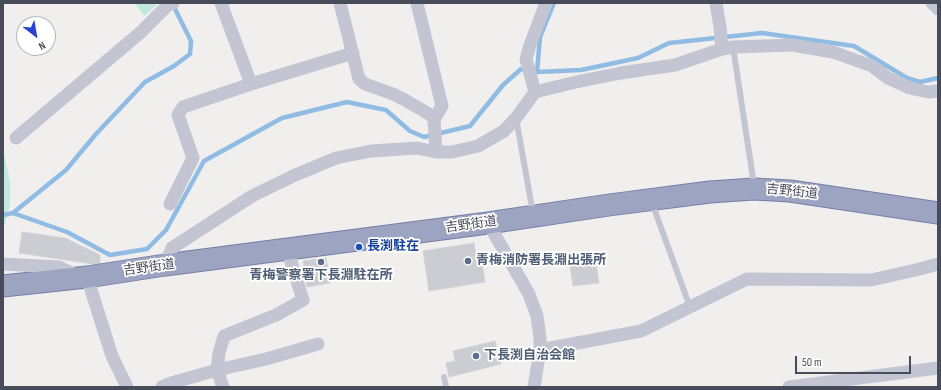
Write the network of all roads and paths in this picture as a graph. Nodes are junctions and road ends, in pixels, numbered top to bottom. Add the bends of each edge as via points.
1 (221, 3) edge
2 (340, 3) edge
3 (417, 3) edge
4 (546, 3) edge
5 (716, 3) edge
6 (932, 3) edge
7 (170, 5) edge
8 (938, 9) edge
9 (726, 48) junction
10 (353, 53) junction
11 (251, 84) junction
12 (534, 87) junction
13 (938, 91) edge
14 (516, 118) junction
15 (434, 122) junction
16 (16, 138) dead end
17 (435, 148) junction
18 (754, 189) junction
19 (651, 199) junction
20 (170, 204) dead end
21 (938, 213) edge
22 (534, 216) junction
23 (488, 223) junction
24 (287, 249) junction
25 (3, 264) edge
26 (938, 264) edge
27 (165, 265) junction
28 (83, 277) junction
29 (3, 286) edge
30 (690, 307) junction
31 (318, 344) dead end
32 (540, 350) junction
33 (938, 368) edge
34 (218, 370) junction
35 (444, 377) dead end
36 (127, 387) edge
37 (162, 387) edge
38 (223, 387) edge
39 (446, 387) edge
40 (534, 387) edge
41 (789, 387) edge

1 - 11 street
2 - 10 street
3 - 15 street via 442,106
4 - 12 street via 526,59
5 - 9 street
6 - 8 street
7 - 16 street
9 - 12 street via 675,65
9 - 13 street via 792,45 833,52 872,66 888,78 910,88 928,92
9 - 18 lane
10 - 11 street
10 - 15 street via 359,78 365,84 399,97 429,114
11 - 20 street via 183,107 178,115 193,158
12 - 14 street
14 - 17 street via 504,131 478,146 452,152
14 - 22 lane
15 - 17 street
17 - 27 street via 372,151 336,158 300,173 252,196 172,248
18 - 19 highway, 吉野街道
18 - 21 highway, 吉野街道 via 790,191
19 - 22 highway, 吉野街道
19 - 30 lane
22 - 23 highway, 吉野街道
23 - 24 highway, 吉野街道
23 - 32 street via 529,294 537,316
24 - 27 highway, 吉野街道
24 - 34 street via 303,300 276,315 224,336
25 - 28 street via 59,267
26 - 30 street via 871,280 747,279
27 - 28 highway, 吉野街道
28 - 29 highway, 吉野街道
28 - 36 street via 112,356
30 - 32 street via 641,331
31 - 34 street
32 - 40 street
33 - 41 street
34 - 37 street
34 - 38 street
35 - 39 lane

